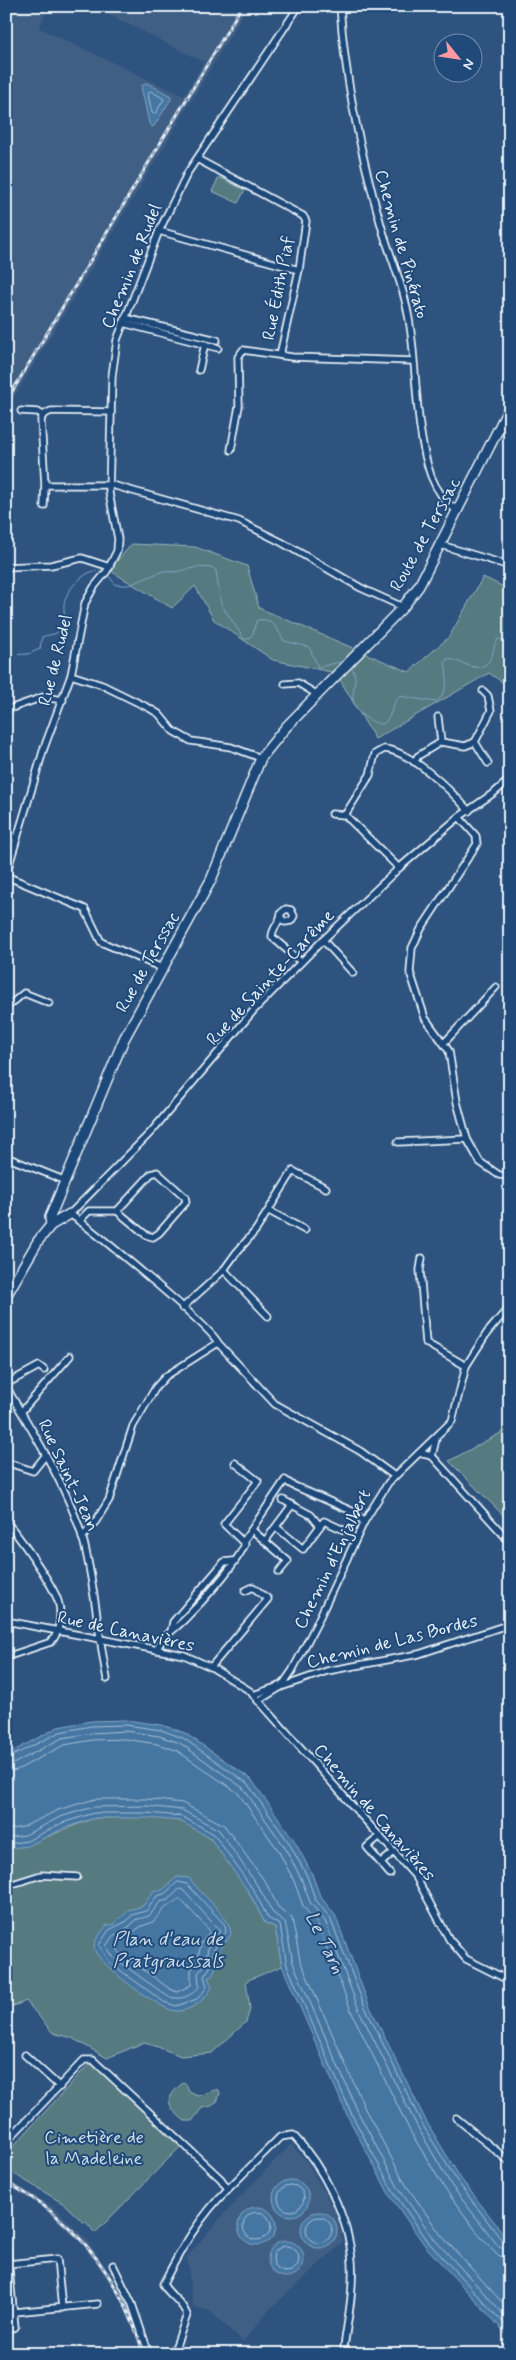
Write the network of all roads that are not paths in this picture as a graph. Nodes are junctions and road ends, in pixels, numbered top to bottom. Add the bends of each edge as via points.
1 (299, 6) edge
2 (340, 6) edge
3 (196, 159) junction
4 (159, 231) junction
5 (299, 270) junction
6 (124, 320) junction
7 (217, 340) dead end
8 (205, 344) junction
9 (218, 348) dead end
10 (280, 355) junction
11 (412, 361) junction
12 (199, 370) dead end
13 (510, 406) edge
14 (21, 411) dead end
15 (111, 412) junction
16 (43, 416) junction
17 (231, 450) dead end
18 (45, 485) junction
19 (109, 485) junction
20 (44, 506) dead end
21 (458, 511) junction
22 (441, 545) junction
23 (510, 566) edge
24 (6, 567) edge
25 (107, 571) junction
26 (403, 607) junction
27 (348, 663) joint
28 (71, 675) junction
29 (285, 684) dead end
30 (483, 691) dead end
31 (318, 694) junction
32 (64, 700) junction
33 (6, 710) edge
34 (438, 717) dead end
35 (441, 742) junction
36 (475, 742) junction
37 (261, 758) junction
38 (414, 762) junction
39 (488, 763) dead end
40 (510, 779) edge
41 (469, 811) junction
42 (332, 814) dead end
43 (345, 815) junction
44 (459, 817) junction
45 (6, 835) edge
46 (18, 838) junction
47 (399, 868) junction
48 (6, 876) edge
49 (281, 918) dead end
50 (323, 940) junction
51 (301, 962) junction
52 (162, 968) junction
53 (353, 973) dead end
54 (496, 987) dead end
55 (49, 1003) dead end
56 (6, 1008) edge
57 (444, 1043) junction
58 (467, 1139) junction
59 (398, 1142) dead end
60 (6, 1157) edge
61 (510, 1176) edge
62 (66, 1181) junction
63 (326, 1188) dead end
64 (53, 1210) junction
65 (118, 1211) junction
66 (269, 1212) junction
67 (70, 1214) junction
68 (79, 1221) junction
69 (52, 1225) junction
70 (305, 1230) dead end
71 (422, 1258) dead end
72 (224, 1270) junction
73 (6, 1296) edge
74 (510, 1306) edge
75 (182, 1308) junction
76 (268, 1316) dead end
77 (218, 1343) junction
78 (70, 1356) dead end
79 (466, 1366) junction
80 (44, 1370) dead end
81 (6, 1385) edge
82 (10, 1393) junction
83 (6, 1403) edge
84 (22, 1410) junction
85 (437, 1438) junction
86 (419, 1453) junction
87 (45, 1456) junction
88 (432, 1456) junction
89 (6, 1462) edge
90 (235, 1463) dead end
91 (394, 1476) junction
92 (283, 1500) dead end
93 (292, 1505) junction
94 (6, 1522) edge
95 (364, 1522) junction
96 (320, 1526) junction
97 (276, 1528) junction
98 (252, 1530) junction
99 (346, 1531) dead end
100 (82, 1538) junction
101 (265, 1541) junction
102 (243, 1542) junction
103 (510, 1542) edge
104 (233, 1562) junction
105 (279, 1572) dead end
106 (246, 1591) dead end
107 (180, 1614) junction
108 (186, 1618) junction
109 (6, 1621) edge
110 (510, 1624) edge
111 (171, 1630) junction
112 (57, 1632) junction
113 (100, 1639) junction
114 (157, 1650) junction
115 (6, 1657) edge
116 (211, 1667) junction
117 (107, 1678) dead end
118 (282, 1686) junction
119 (253, 1695) junction
120 (258, 1701) junction
121 (380, 1836) junction
122 (394, 1852) junction
123 (381, 1864) junction
124 (390, 1874) dead end
125 (77, 1876) dead end
126 (6, 1886) edge
127 (510, 1981) edge
128 (25, 2055) dead end
129 (60, 2087) junction
130 (456, 2118) dead end
131 (6, 2142) edge
132 (510, 2162) edge
133 (228, 2188) junction
134 (6, 2240) edge
135 (8, 2264) junction
136 (112, 2265) dead end
137 (98, 2304) dead end
138 (62, 2308) junction
139 (14, 2312) junction
140 (6, 2330) edge
141 (149, 2354) edge
142 (172, 2354) edge
143 (343, 2354) edge

1 - 3 street, Chemin de Rudel
2 - 11 street, Chemin de Pinérato via 349,98 372,194 405,300 411,330
3 - 4 street, Chemin de Rudel
3 - 5 street, Rue Édith Piaf via 304,216
4 - 5 street
4 - 6 street, Chemin de Rudel
5 - 10 street, Rue Édith Piaf
6 - 7 street
6 - 8 street
6 - 15 street, Chemin de Rudel via 117,340
8 - 9 street
8 - 12 street
10 - 11 street, Rue Édith Piaf
10 - 17 street via 243,350 240,353 240,406
11 - 21 street, Chemin de Pinérato via 432,478 442,496
13 - 21 street, Route de Terssac
14 - 16 street via 38,412
15 - 16 street via 51,411
15 - 19 street, Chemin de Rudel
16 - 18 street
18 - 19 street
18 - 20 street
19 - 25 street, Chemin de Rudel via 118,539 117,551
19 - 26 street via 130,488 239,521 361,588
21 - 22 street, Route de Terssac
22 - 23 street
22 - 26 street, Route de Terssac via 419,586
24 - 25 street via 51,565 82,558
25 - 28 street, Rue de Rudel via 85,602
26 - 27 street, Route de Terssac
27 - 31 street, Rue de Terssac
28 - 32 street, Rue de Rudel
28 - 37 street via 102,684 149,708 174,731 191,741 231,747
29 - 31 street via 298,683
30 - 36 street via 488,696 491,711
31 - 37 street, Rue de Terssac
32 - 33 street via 43,697
32 - 46 street, Rue de Rudel via 44,748
34 - 35 street
35 - 36 street via 465,746
35 - 38 street
36 - 39 street
37 - 52 street, Rue de Terssac via 214,873
38 - 41 street via 432,774
38 - 43 street via 389,750 378,750 373,757 370,775
40 - 41 street, Rue de Sainte-Carême
41 - 44 street, Rue de Sainte-Carême
42 - 43 street
43 - 47 street
44 - 47 street, Rue de Sainte-Carême
44 - 57 street via 476,836 475,850 448,885 421,929 412,948 410,964 412,982 425,1018
45 - 46 street
46 - 48 street, Rue de Rudel
47 - 50 street, Rue de Sainte-Carême
48 - 52 street via 85,909 101,942
49 - 51 street via 274,925 272,937
50 - 51 street, Rue de Sainte-Carême
50 - 53 street
51 - 67 street, Rue de Sainte-Carême via 254,1010 150,1132
52 - 62 street, Rue de Terssac via 124,1039
54 - 57 street
55 - 56 street via 24,994
57 - 58 street via 449,1051
58 - 59 street
58 - 61 street via 480,1162 499,1176
60 - 62 street
62 - 64 street, Rue de Terssac
63 - 66 street via 294,1171
64 - 67 street
64 - 69 street, Rue de Terssac via 50,1217
65 - 65 street via 146,1235 153,1237 186,1202 157,1172 151,1174
65 - 68 street via 88,1211
66 - 70 street
66 - 72 street
67 - 68 street
67 - 69 street
68 - 75 street
69 - 73 street via 38,1241
71 - 79 street via 420,1270 426,1343
72 - 75 street
72 - 76 street
74 - 79 street, Chemin d'Enjalbert via 487,1333
75 - 77 street
77 - 91 street via 275,1404 360,1451
77 - 100 street via 166,1376 156,1387 133,1426 109,1500
78 - 84 street
79 - 85 street, Chemin d'Enjalbert via 452,1421
80 - 81 street via 39,1366
81 - 82 street, Rue Saint-Jean
82 - 83 street
82 - 84 street, Rue Saint-Jean
84 - 87 street, Rue Saint-Jean
85 - 86 street, Chemin d'Enjalbert
85 - 88 street
86 - 88 street
86 - 91 street, Chemin d'Enjalbert
87 - 89 street via 33,1471
87 - 100 street, Rue Saint-Jean
88 - 103 street
90 - 102 street via 258,1481 224,1524
91 - 95 street, Chemin d'Enjalbert
92 - 93 street
93 - 96 street via 311,1514
93 - 97 street
94 - 112 street via 58,1601
95 - 98 street via 354,1512 285,1480
95 - 118 street, Chemin d'Enjalbert via 316,1625
96 - 97 street via 303,1549
96 - 99 street via 324,1520
97 - 101 street
98 - 101 street
98 - 102 street
100 - 113 street, Rue Saint-Jean
101 - 105 street via 288,1561
102 - 104 street via 246,1544
104 - 107 street via 224,1562
104 - 108 street
106 - 116 street via 253,1587 268,1599
107 - 108 street
107 - 111 street
108 - 111 street
109 - 112 street, Rue de Canavières
110 - 118 street, Chemin de Las Bordes via 419,1654 327,1671
111 - 114 street
112 - 113 street, Rue de Canavières
112 - 115 street via 51,1642
113 - 114 street, Rue de Canavières
113 - 117 street, Rue Saint-Jean
114 - 116 street, Rue de Canavières via 184,1655
116 - 119 street, Rue de Canavières
118 - 119 street
118 - 120 street, Chemin d'Enjalbert
119 - 120 street, Rue de Canavières
120 - 121 street, Chemin de Canavières
121 - 122 street, Chemin de Canavières
121 - 123 street via 367,1847
122 - 123 street
122 - 127 street, Chemin de Canavières via 416,1877 449,1939 466,1958
123 - 124 street
125 - 126 street via 41,1875
128 - 129 street
129 - 131 street
129 - 133 street via 84,2060 93,2060
130 - 132 street
133 - 142 street via 201,2218 162,2284 182,2303 187,2315
133 - 143 street via 280,2137 293,2135 326,2179 334,2194 352,2262
134 - 135 street
135 - 138 street via 57,2259
135 - 139 street
136 - 141 street via 132,2304
137 - 138 street
138 - 139 street
139 - 140 street via 15,2327

